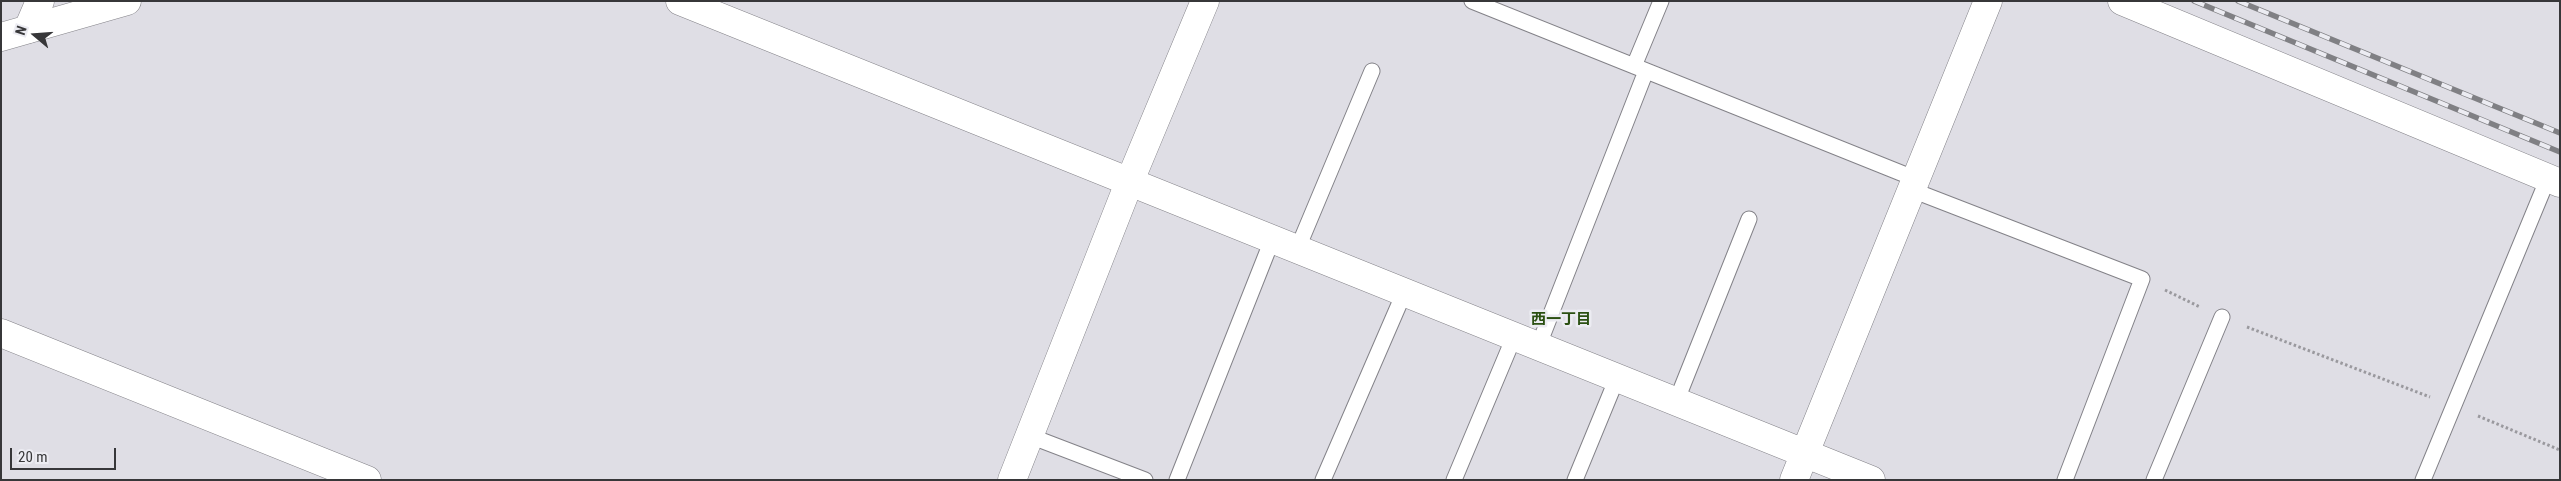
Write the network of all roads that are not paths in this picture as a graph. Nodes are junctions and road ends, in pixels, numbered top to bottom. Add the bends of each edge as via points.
1 (40, 1) edge
2 (127, 1) edge
3 (680, 1) edge
4 (1205, 1) edge
5 (1661, 1) edge
6 (1988, 1) edge
7 (2122, 1) edge
8 (1481, 3) edge
9 (734, 11) edge
10 (28, 29) junction
11 (1, 37) edge
12 (1640, 68) junction
13 (1372, 72) dead end
14 (2554, 181) edge
15 (1129, 183) junction
16 (1914, 184) junction
17 (1749, 219) dead end
18 (1272, 240) junction
19 (1297, 250) junction
20 (1404, 293) junction
21 (2222, 318) road end
22 (1, 332) edge
23 (1514, 337) junction
24 (1538, 347) junction
25 (1617, 378) junction
26 (1676, 402) junction
27 (1030, 436) junction
28 (1805, 453) junction
29 (367, 480) edge
30 (1012, 480) edge
31 (1145, 480) edge
32 (1177, 480) edge
33 (1323, 480) edge
34 (1454, 480) edge
35 (1575, 480) edge
36 (1794, 480) edge
37 (1871, 480) edge
38 (2065, 480) edge
39 (2154, 480) edge
40 (2423, 480) edge

1 - 10 street
2 - 10 street
3 - 9 street
4 - 15 street
5 - 12 lane
6 - 16 street
7 - 14 street
8 - 12 lane
9 - 15 street
10 - 11 street
12 - 16 lane
12 - 24 lane
13 - 19 lane
14 - 40 lane
15 - 18 street
15 - 27 street
16 - 28 street
16 - 38 lane via 2142,279
17 - 26 lane
18 - 19 street
18 - 32 lane
19 - 20 street
20 - 23 street
20 - 33 lane
21 - 39 lane
22 - 29 street
23 - 24 street
23 - 34 lane
24 - 25 street
25 - 26 street
25 - 35 lane
26 - 28 street
27 - 30 street
27 - 31 lane
28 - 36 street
28 - 37 street

